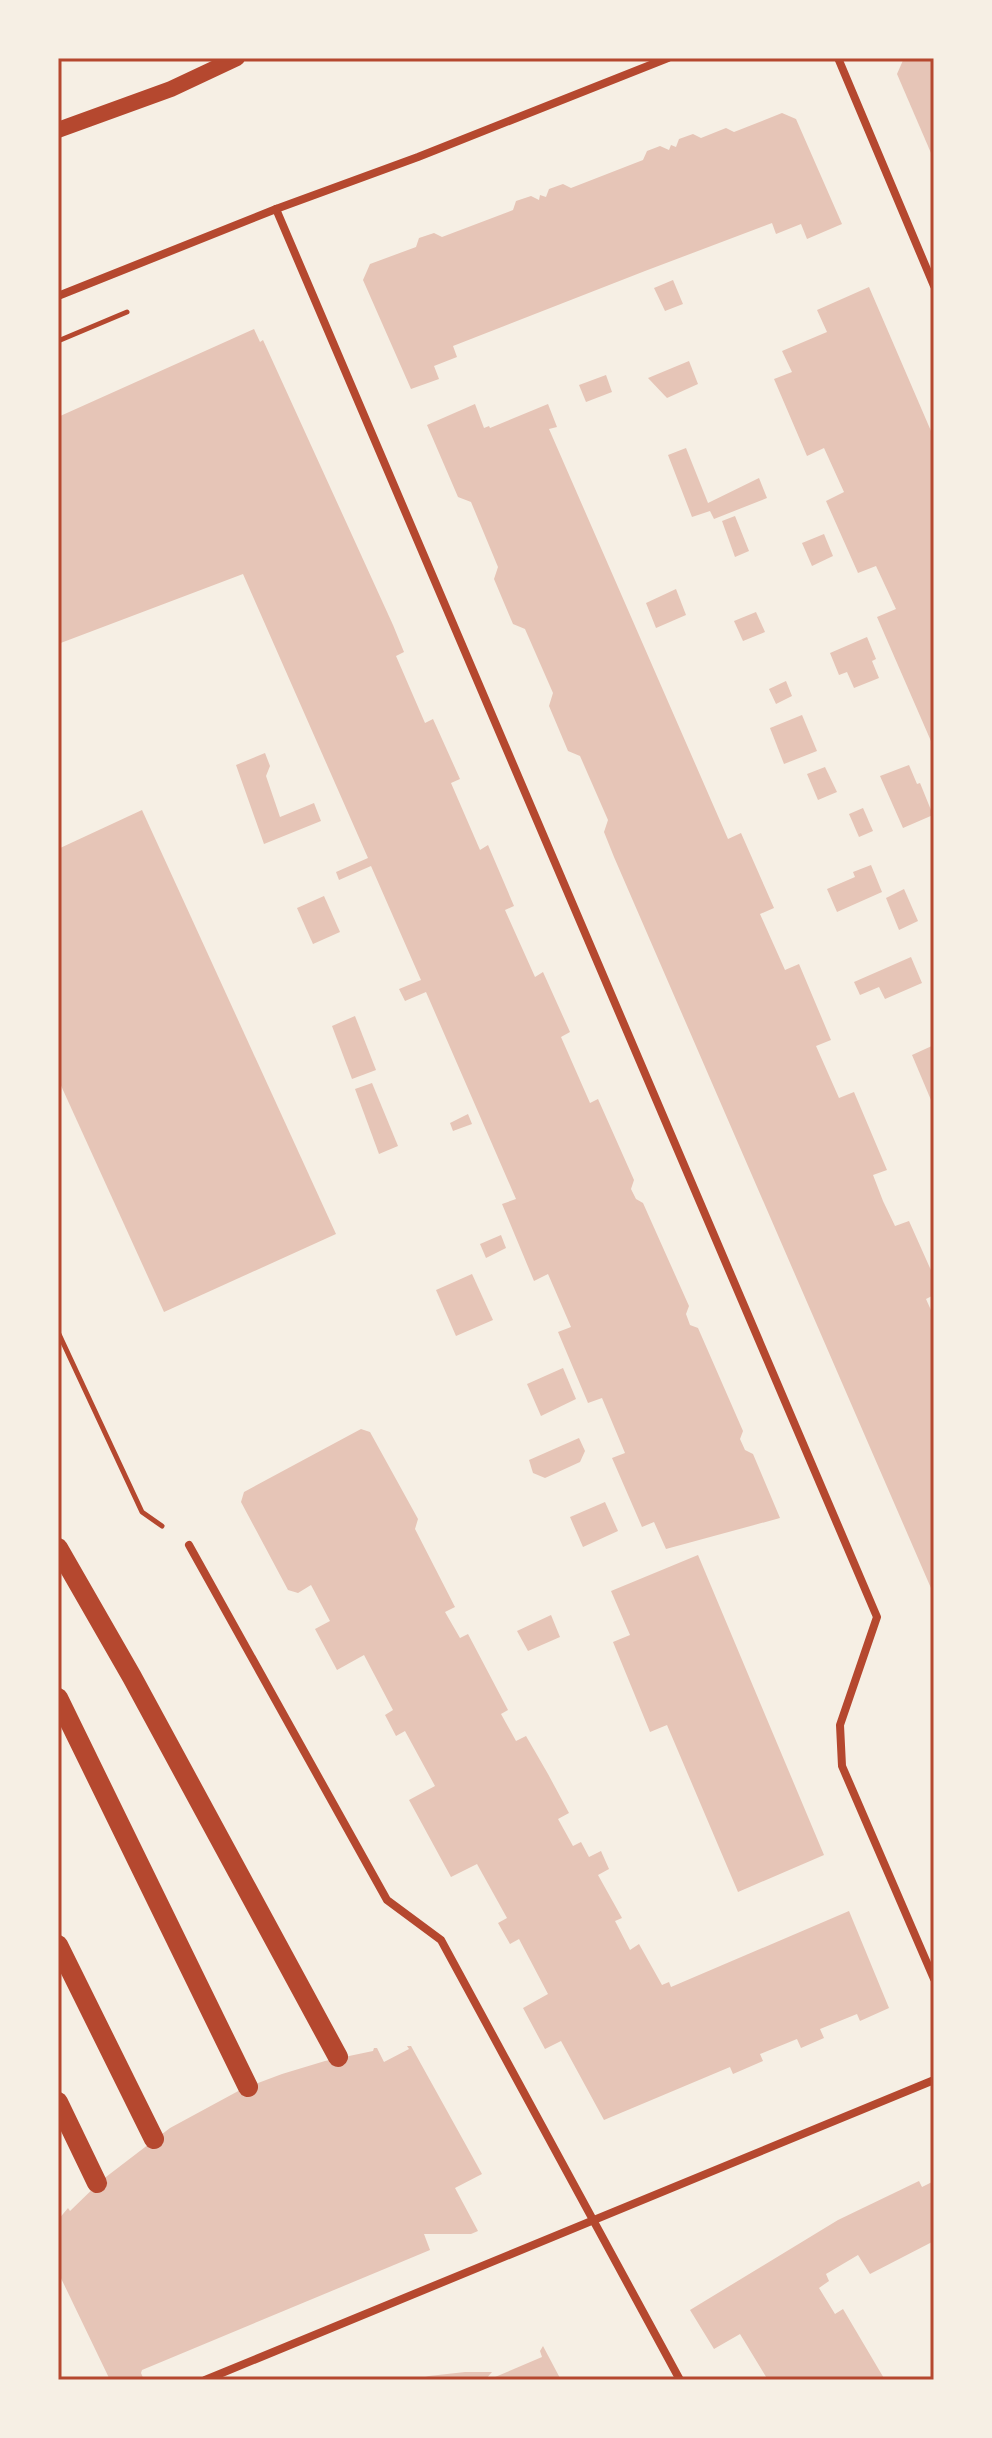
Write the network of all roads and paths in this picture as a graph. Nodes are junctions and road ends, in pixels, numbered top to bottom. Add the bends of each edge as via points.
1 (237, 58) edge
2 (668, 58) edge
3 (838, 58) edge
4 (58, 130) edge
5 (276, 209) junction
6 (934, 286) edge
7 (58, 296) edge
8 (58, 1332) edge
9 (189, 1545) joint
10 (58, 1548) edge
11 (58, 1698) edge
12 (58, 1945) edge
13 (934, 1979) edge
14 (338, 2057) dead end
15 (934, 2080) edge
16 (248, 2087) dead end
17 (58, 2102) edge
18 (154, 2139) dead end
19 (97, 2183) dead end
20 (593, 2220) junction
21 (205, 2380) edge
22 (680, 2380) edge

1 - 4 main road via 171,89
2 - 5 street
3 - 6 street
5 - 7 street
5 - 13 street via 877,1617 840,1725 842,1766
8 - 9 path via 142,1512
9 - 20 street via 387,1900 441,1940
10 - 14 main road
11 - 16 main road
12 - 18 main road
15 - 20 street
17 - 19 main road
20 - 21 street
20 - 22 street

